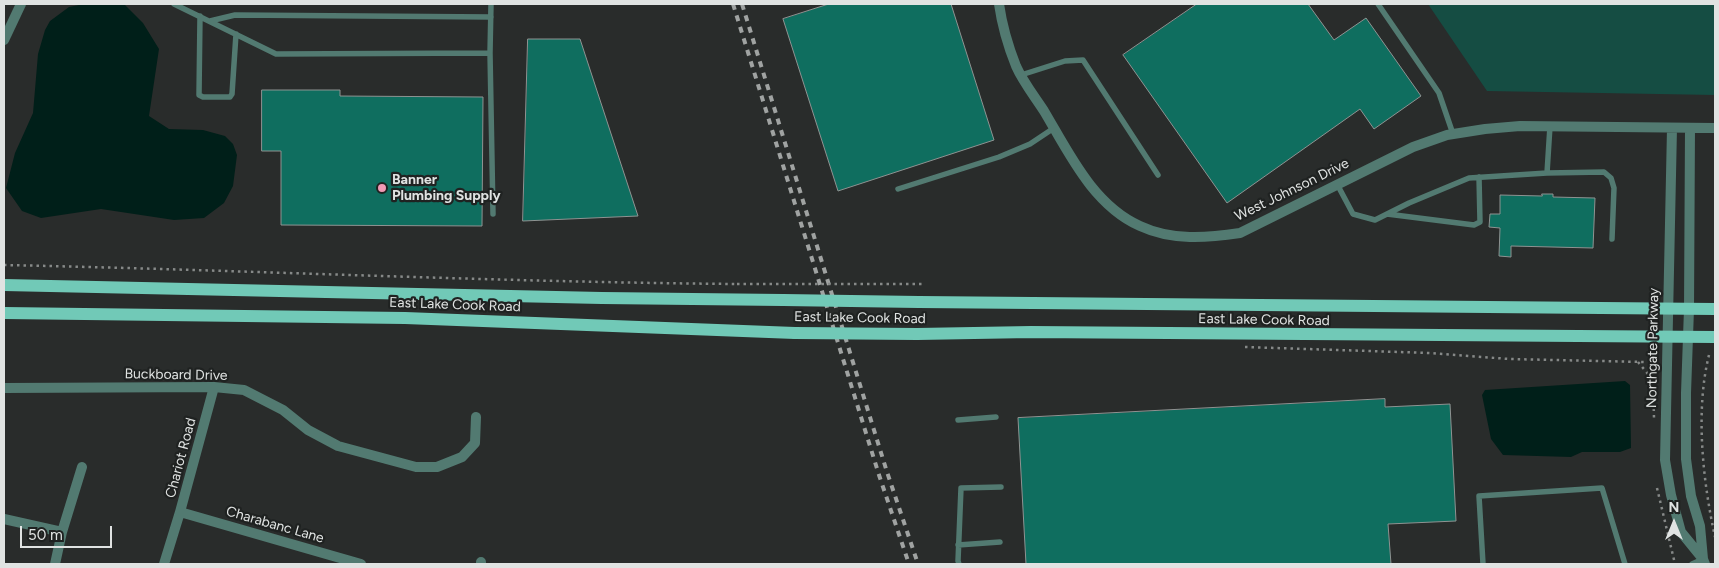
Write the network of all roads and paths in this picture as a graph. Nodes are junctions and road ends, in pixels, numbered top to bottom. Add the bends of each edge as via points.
1 (21, 4) edge
2 (174, 4) edge
3 (491, 4) edge
4 (999, 4) edge
5 (1378, 4) edge
6 (200, 16) junction
7 (491, 17) junction
8 (210, 21) junction
9 (236, 34) junction
10 (4, 40) edge
11 (490, 53) junction
12 (1021, 75) junction
13 (1550, 126) junction
14 (1054, 128) junction
15 (1672, 128) junction
16 (1690, 128) junction
17 (1715, 128) edge
18 (1453, 134) junction
19 (1547, 173) junction
20 (1158, 175) dead end
21 (1479, 177) junction
22 (1337, 184) junction
23 (898, 189) dead end
24 (493, 214) dead end
25 (1386, 214) junction
26 (1612, 238) dead end
27 (4, 265) edge
28 (925, 284) dead end
29 (4, 285) edge
30 (1667, 309) junction
31 (1689, 309) junction
32 (1715, 309) edge
33 (4, 313) edge
34 (1715, 337) edge
35 (1667, 338) junction
36 (1688, 338) junction
37 (1236, 347) dead end
38 (1709, 355) dead end
39 (1646, 362) dead end
40 (214, 387) junction
41 (4, 388) edge
42 (476, 417) dead end
43 (996, 417) dead end
44 (958, 420) dead end
45 (82, 467) dead end
46 (1000, 487) dead end
47 (180, 512) junction
48 (4, 519) edge
49 (62, 532) junction
50 (1715, 537) edge
51 (1000, 542) dead end
52 (958, 545) junction
53 (1704, 561) edge
54 (55, 564) edge
55 (164, 564) edge
56 (362, 564) edge
57 (959, 564) edge
58 (1483, 564) edge
59 (1625, 564) edge
60 (1692, 564) edge

1 - 10 street
2 - 6 lane
3 - 7 lane
4 - 12 street, West Johnson Drive via 1007,40
5 - 18 lane via 1439,93
6 - 8 lane
6 - 9 lane via 199,95 230,97 232,94
7 - 8 lane via 235,15
7 - 11 lane
8 - 9 lane
9 - 11 lane via 276,54
11 - 24 lane
12 - 14 street, West Johnson Drive
12 - 20 lane via 1065,61 1084,60
13 - 15 street, West Johnson Drive
13 - 18 street, West Johnson Drive
13 - 19 lane
14 - 22 street, West Johnson Drive via 1100,196 1121,215 1163,234 1210,237 1240,233
14 - 23 lane via 1030,144 999,157
15 - 16 street, West Johnson Drive
15 - 30 street, Northgate Parkway
16 - 17 street, West Johnson Drive
16 - 31 street
18 - 22 street, West Johnson Drive via 1413,147
19 - 21 lane
19 - 26 lane via 1604,172 1611,178 1614,188
21 - 25 lane via 1469,178
21 - 25 lane via 1480,222 1474,225
22 - 25 lane via 1353,214 1375,220
27 - 28 path, bridge via 737,284
29 - 30 main road, East Lake Cook Road, bridge via 602,298
30 - 31 main road, East Lake Cook Road
30 - 35 street, Northgate Parkway
31 - 32 main road, East Lake Cook Road
31 - 36 street
33 - 35 main road, East Lake Cook Road, bridge via 405,318 795,333
34 - 36 main road, East Lake Cook Road
35 - 36 main road, East Lake Cook Road
35 - 53 street, Northgate Parkway via 1665,460 1681,532
36 - 53 street via 1686,459
37 - 39 path
38 - 50 path via 1703,377 1704,468
40 - 41 street, Buckboard Drive
40 - 42 street, Buckboard Drive via 244,390 283,410 308,430 338,446 416,467 438,467 462,457 474,443
40 - 47 street, Chariot Road
43 - 44 lane
45 - 49 street
46 - 52 lane via 961,488
47 - 55 street, Chariot Road
47 - 56 street, Charabanc Lane
48 - 49 street
49 - 54 street
51 - 52 lane
52 - 57 lane
53 - 60 lane
58 - 59 lane via 1479,496 1602,488

